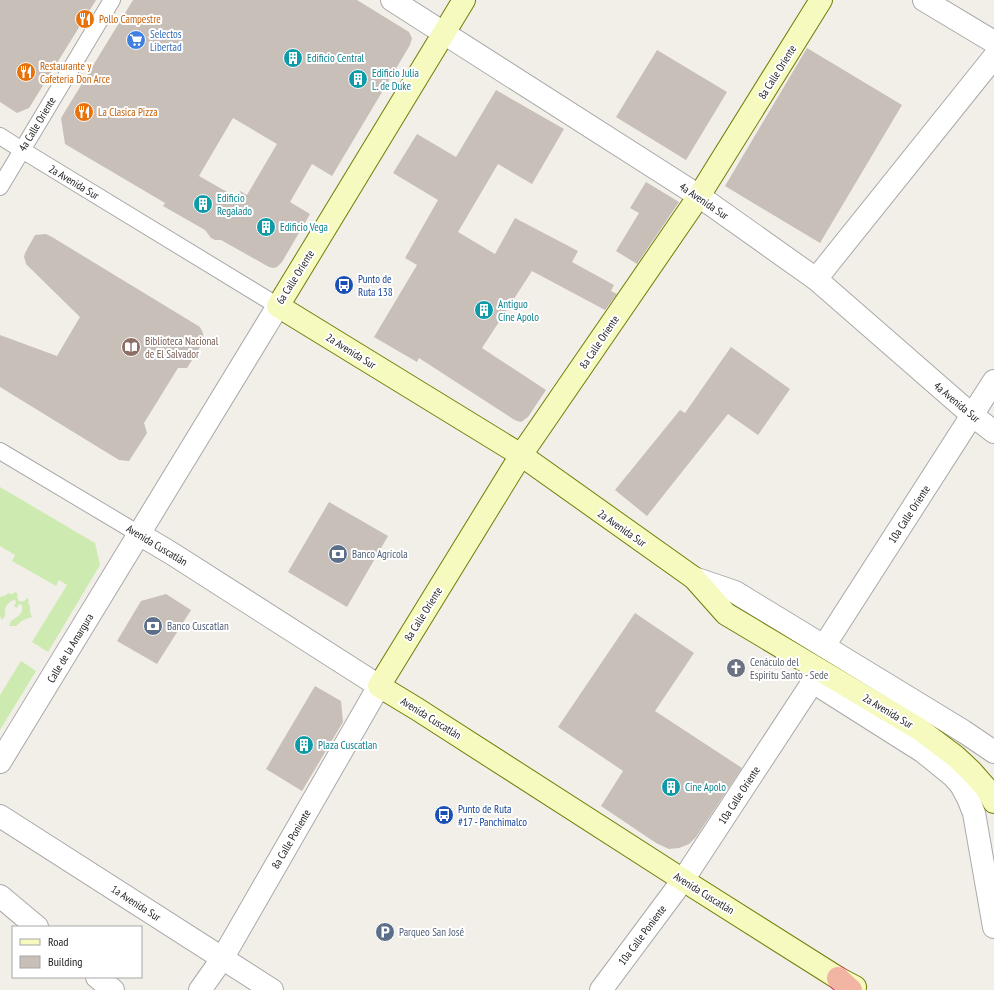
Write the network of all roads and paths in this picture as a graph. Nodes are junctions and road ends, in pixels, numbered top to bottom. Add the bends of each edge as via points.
1 (112, 0) edge
2 (392, 0) edge
3 (464, 0) edge
4 (822, 0) edge
5 (924, 0) edge
6 (444, 34) junction
7 (994, 42) edge
8 (994, 57) edge
9 (0, 136) edge
10 (22, 150) junction
11 (0, 187) edge
12 (699, 196) junction
13 (816, 279) junction
14 (278, 306) junction
15 (994, 381) edge
16 (972, 415) junction
17 (994, 432) edge
18 (0, 451) edge
19 (521, 455) junction
20 (139, 534) junction
21 (694, 578) junction
22 (824, 646) junction
23 (817, 676) junction
24 (379, 686) junction
25 (994, 752) edge
26 (0, 762) edge
27 (994, 802) edge
28 (0, 816) edge
29 (683, 880) junction
30 (0, 896) edge
31 (36, 926) edge
32 (994, 927) edge
33 (222, 959) junction
34 (98, 978) edge
35 (844, 984) edge
36 (113, 990) edge
37 (200, 990) edge
38 (272, 990) edge
39 (601, 990) edge
40 (860, 990) edge

1 - 10 street, 4a Calle Oriente
2 - 6 street, 4a Avenida Sur
3 - 6 main road, 6a Calle Oriente
4 - 12 main road, 8a Calle Oriente
5 - 7 street
6 - 12 street, 4a Avenida Sur
6 - 14 main road, 6a Calle Oriente
8 - 13 street
9 - 10 street, 2a Avenida Sur
10 - 11 street, 4a Calle Oriente
10 - 14 street, 2a Avenida Sur
12 - 13 street, 4a Avenida Sur
12 - 19 main road, 8a Calle Oriente
13 - 16 street, 4a Avenida Sur
14 - 19 main road, 2a Avenida Sur
14 - 20 street, 6a Calle Oriente
15 - 16 street, 10a Calle Oriente
16 - 17 street, 4a Avenida Sur
16 - 22 street, 10a Calle Oriente
18 - 20 street, Avenida Cuscatlán
19 - 21 main road, 2a Avenida Sur
19 - 24 main road, 8a Calle Oriente
20 - 24 street, Avenida Cuscatlán
20 - 26 street, Calle de la Amargura
21 - 22 street, 2a Avenida Sur via 735,592
21 - 23 main road, 2a Avenida Sur via 726,614
22 - 25 street, 2a Avenida Sur
23 - 27 main road, 2a Avenida Sur via 919,729 972,771
23 - 29 street, 10a Calle Oriente
23 - 32 street, 2a Avenida Sur via 922,751 961,785 974,813
24 - 29 main road, Avenida Cuscatlán
24 - 33 street, 8a Calle Poniente
28 - 33 street, 1a Avenida Sur
29 - 35 main road, Avenida Cuscatlán
29 - 39 street, 10a Calle Poniente
30 - 31 street
33 - 37 street, 8a Calle Poniente
33 - 38 street, 1a Avenida Sur
34 - 36 street
35 - 40 main road, Avenida Cuscatlán

